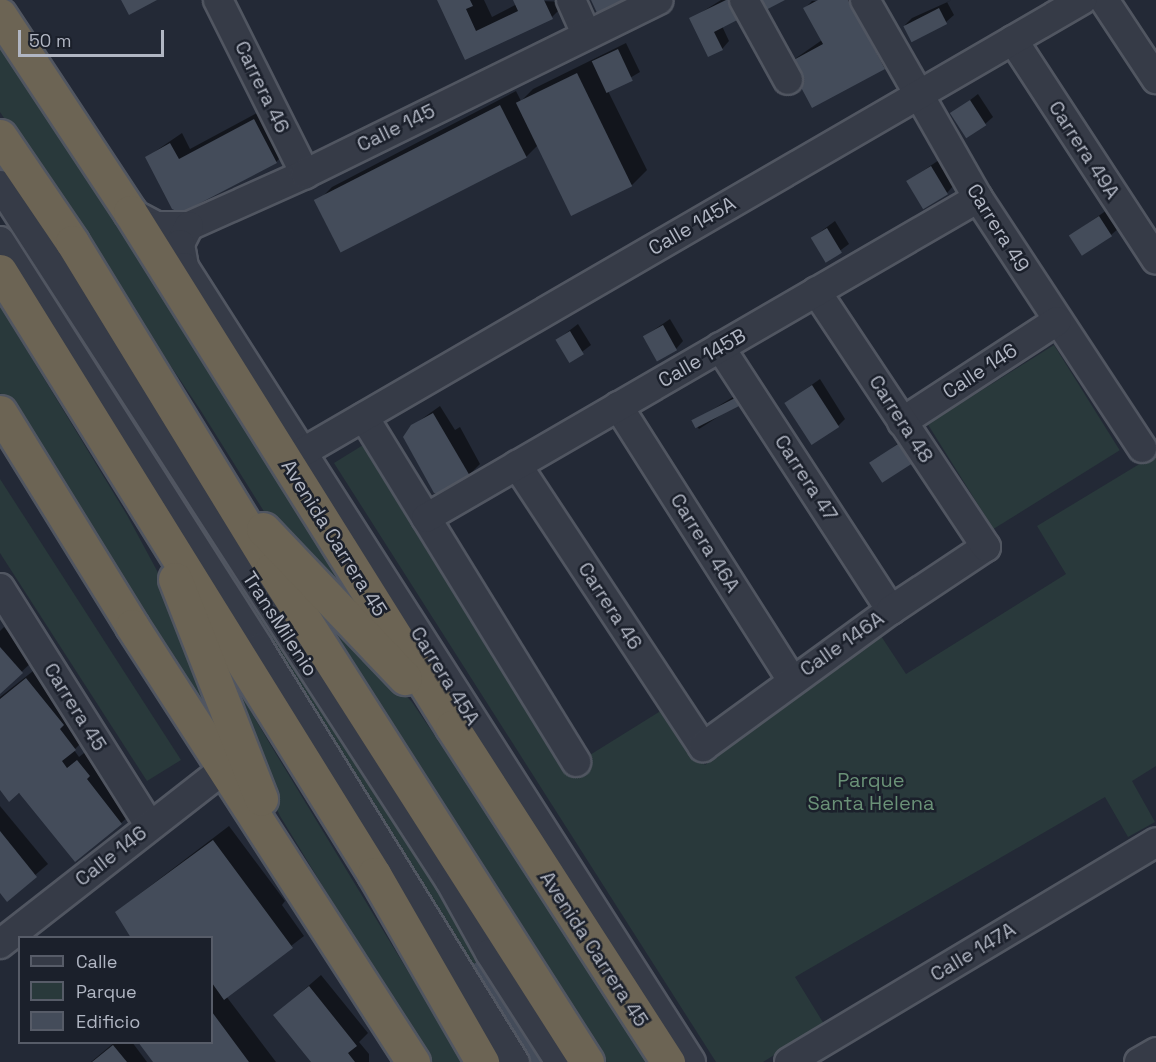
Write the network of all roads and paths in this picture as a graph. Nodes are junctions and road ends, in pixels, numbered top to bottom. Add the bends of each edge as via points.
1 (218, 0) edge
2 (571, 0) edge
3 (658, 0) edge
4 (744, 0) edge
5 (866, 0) edge
6 (1082, 0) edge
7 (1104, 0) edge
8 (0, 15) edge
9 (586, 34) junction
10 (1013, 40) junction
11 (788, 80) dead end
12 (1156, 80) edge
13 (919, 94) junction
14 (0, 136) edge
15 (305, 174) junction
16 (0, 185) edge
17 (978, 198) junction
18 (130, 212) junction
19 (189, 226) junction
20 (0, 241) edge
21 (1156, 259) edge
22 (0, 271) edge
23 (816, 291) junction
24 (1057, 321) junction
25 (720, 347) junction
26 (618, 406) junction
27 (0, 412) edge
28 (364, 417) junction
29 (902, 422) junction
30 (1142, 448) dead end
31 (303, 452) junction
32 (517, 465) junction
33 (218, 482) junction
34 (153, 518) junction
35 (426, 518) junction
36 (986, 547) joint
37 (1, 592) edge
38 (891, 609) junction
39 (792, 680) junction
40 (452, 727) junction
41 (703, 747) joint
42 (576, 762) dead end
43 (224, 770) junction
44 (150, 826) junction
45 (1153, 850) edge
46 (301, 888) junction
47 (0, 944) edge
48 (1156, 1052) edge
49 (413, 1062) edge
50 (482, 1062) edge
51 (515, 1062) edge
52 (560, 1062) edge
53 (586, 1062) edge
54 (668, 1062) edge
55 (691, 1062) edge
56 (789, 1062) edge
57 (1139, 1062) edge

1 - 15 street, Carrera 46
2 - 9 street
3 - 9 street, Calle 145
4 - 11 street
5 - 13 street, Carrera 49
6 - 10 street, Calle 145A
7 - 12 street
8 - 18 highway, Avenida Carrera 45
9 - 15 street, Calle 145
10 - 13 street, Calle 145A
10 - 21 street, Carrera 49A
13 - 17 street, Carrera 49
13 - 28 street, Calle 145A
14 - 33 highway via 72,242
15 - 19 street, Calle 145
16 - 52 street, TransMilenio via 450,881 489,952
17 - 23 street, Calle 145B
17 - 24 street, Carrera 49
18 - 19 street, Calle 145 via 156,226
18 - 40 highway, Avenida Carrera 45
19 - 31 street, Carrera 45A via 180,244 184,267
20 - 51 street, TransMilenio via 234,608
22 - 34 highway
23 - 25 street, Calle 145B
23 - 29 street, Carrera 48
24 - 29 street, Calle 146
24 - 30 street, Carrera 49
25 - 26 street, Calle 145B
25 - 38 street, Carrera 47
26 - 32 street, Calle 145B
26 - 39 street, Carrera 46A
27 - 43 highway
28 - 31 street, Calle 145A
28 - 35 street
29 - 36 street, Carrera 48
31 - 55 street, Carrera 45A
32 - 35 street, Calle 145B
32 - 41 street, Carrera 46
33 - 40 highway
33 - 53 highway
34 - 46 highway via 217,693
34 - 50 highway via 367,864
35 - 42 street
36 - 38 street, Calle 146A
37 - 44 street, Carrera 45
38 - 39 street, Calle 146A
39 - 41 street, Calle 146A
40 - 54 highway, Avenida Carrera 45
43 - 44 street, Calle 146
43 - 46 highway
44 - 47 street, Calle 146
45 - 56 street, Calle 147A
46 - 49 highway
48 - 57 street

